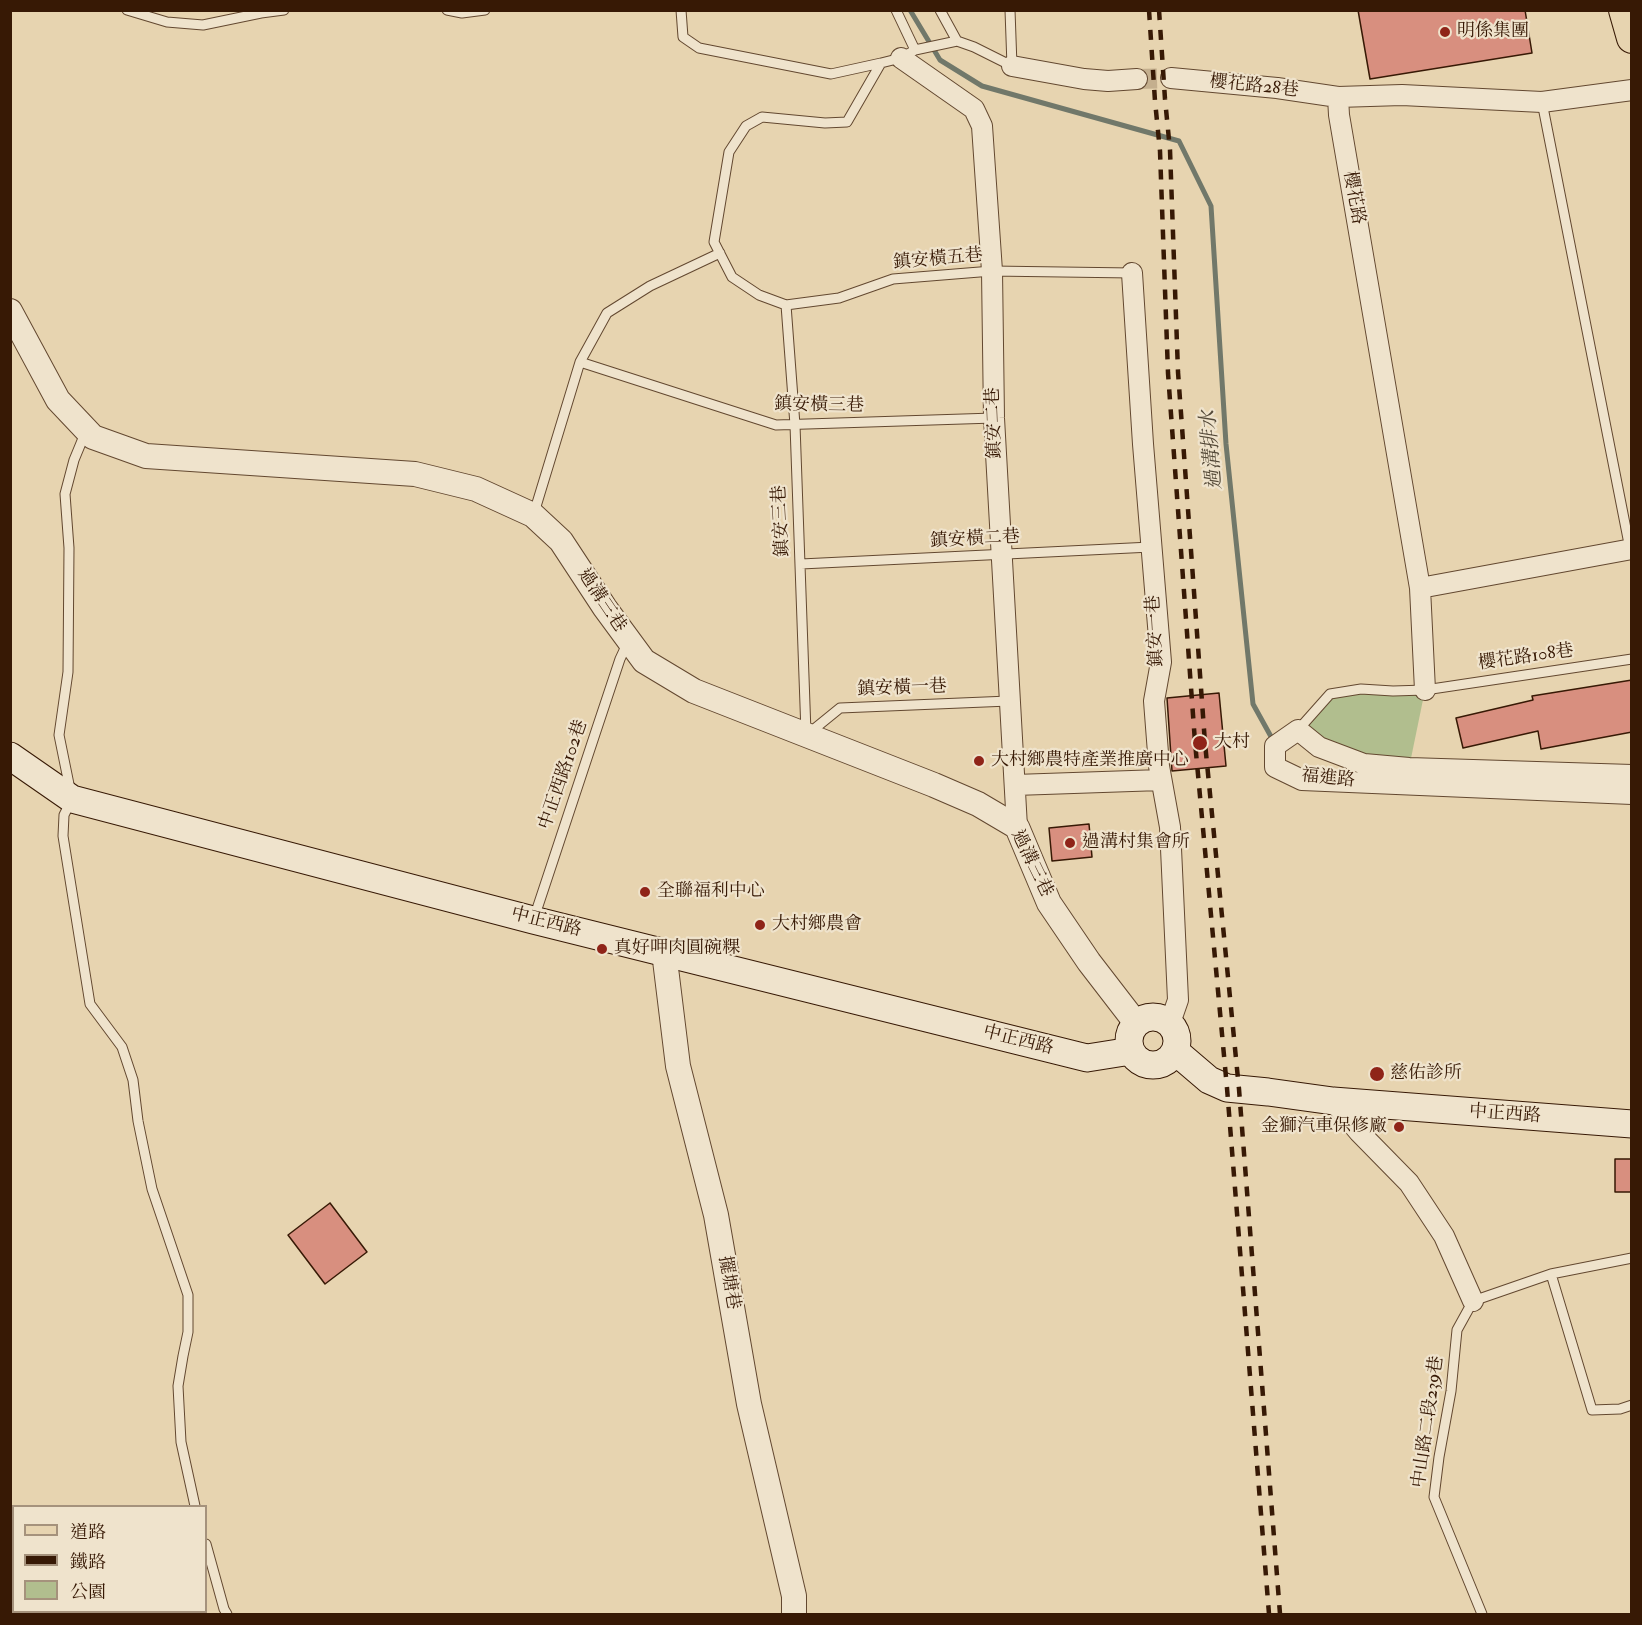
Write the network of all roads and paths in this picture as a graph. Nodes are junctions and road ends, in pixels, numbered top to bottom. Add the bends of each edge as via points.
1 (128, 10) edge
2 (284, 10) edge
3 (447, 10) edge
4 (485, 10) edge
5 (681, 10) edge
6 (896, 10) edge
7 (940, 10) edge
8 (1010, 10) edge
9 (1624, 10) edge
10 (1632, 38) edge
11 (957, 40) junction
12 (908, 54) junction
13 (881, 63) junction
14 (1012, 66) junction
15 (1171, 78) tunnel mouth
16 (1137, 79) tunnel mouth
17 (1632, 90) edge
18 (1338, 97) junction
19 (1542, 102) junction
20 (720, 253) junction
21 (992, 272) junction
22 (1132, 273) joint
23 (786, 305) junction
24 (10, 311) edge
25 (580, 362) junction
26 (994, 418) junction
27 (795, 425) junction
28 (87, 430) junction
29 (533, 515) junction
30 (1151, 547) junction
31 (1631, 549) edge
32 (1002, 555) junction
33 (801, 564) junction
34 (1420, 588) junction
35 (629, 641) junction
36 (1632, 659) edge
37 (1425, 690) junction
38 (1009, 701) junction
39 (1298, 730) junction
40 (806, 735) junction
41 (10, 756) edge
42 (1632, 776) edge
43 (1161, 780) junction
44 (1014, 785) junction
45 (1632, 794) edge
46 (72, 799) junction
47 (1017, 827) junction
48 (533, 920) junction
49 (664, 952) junction
50 (1136, 1023) junction
51 (1170, 1023) junction
52 (1175, 1051) junction
53 (1131, 1052) junction
54 (1333, 1101) junction
55 (1632, 1124) edge
56 (1632, 1258) edge
57 (1551, 1274) junction
58 (1473, 1301) junction
59 (1632, 1404) edge
60 (195, 1505) edge
61 (207, 1548) edge
62 (227, 1614) edge
63 (794, 1614) edge
64 (1482, 1614) edge

1 - 2 lane via 167,22 203,24
3 - 4 lane
5 - 13 lane via 683,37 699,48 831,74
6 - 12 lane
7 - 11 lane
8 - 14 lane
9 - 10 main road
11 - 12 lane
11 - 14 lane
12 - 13 lane
12 - 21 street, 鎮安二巷 via 974,109 982,126
13 - 20 lane, 鎮安橫五巷 via 847,122 762,117 747,126 729,152 714,242
14 - 16 street via 1084,79
15 - 18 street, 櫻花路28巷
17 - 19 street
18 - 19 street via 1402,95
18 - 34 street, 櫻花路
19 - 31 lane
20 - 23 lane, 鎮安橫五巷 via 732,277 759,295
20 - 25 lane via 650,286 607,314
21 - 22 lane, 鎮安橫五巷
21 - 23 lane, 鎮安橫五巷 via 892,279 839,298
21 - 26 street, 鎮安二巷
22 - 30 street, 鎮安一巷
23 - 27 lane, 鎮安三巷
24 - 28 street, 過溝三巷 via 58,400
25 - 27 lane, 鎮安橫三巷 via 776,425
25 - 29 lane
26 - 27 lane, 鎮安橫三巷
26 - 32 street, 鎮安二巷
27 - 33 lane, 鎮安三巷
28 - 29 street, 過溝三巷 via 93,437 146,456 415,474 476,489
28 - 46 lane via 64,494 69,548 68,672 59,735
29 - 35 street, 過溝三巷 via 561,541
30 - 32 lane, 鎮安橫二巷
30 - 43 street, 鎮安一巷 via 1161,662 1154,701
31 - 34 street
32 - 33 lane, 鎮安橫二巷
32 - 38 street, 鎮安二巷
33 - 40 lane, 鎮安三巷
34 - 37 street, 櫻花路
35 - 40 street, 過溝三巷 via 644,661 694,692
35 - 48 lane, 中正西路102巷
36 - 37 lane, 櫻花路108巷
37 - 39 lane, 櫻花路108巷 via 1361,689 1330,694
38 - 40 lane, 鎮安橫一巷 via 840,708
38 - 44 street, 鎮安二巷
39 - 42 street, 福進路 via 1319,747 1364,764
39 - 45 street, 福進路 via 1275,746 1275,767 1302,780
40 - 47 street, 過溝三巷 via 978,804
41 - 46 main road, 中正西路
43 - 44 street
43 - 51 street, 鎮安一巷 via 1170,827 1178,1000
44 - 47 street, 鎮安二巷
46 - 48 main road, 中正西路
46 - 60 lane via 64,815 63,836 90,1004 122,1047 153,1189 188,1295 188,1332 178,1386 181,1442
47 - 50 street, 過溝三巷 via 1049,903
48 - 49 main road, 中正西路
49 - 53 main road, 中正西路 via 1087,1058
49 - 63 street, 擺塘巷 via 678,1066 716,1215 749,1404 794,1596
50 - 51 main road via 1156,1016
50 - 53 main road via 1128,1035
51 - 52 main road via 1177,1036
52 - 53 main road via 1158,1065 1142,1063
52 - 54 main road, 中正西路 via 1209,1080 1227,1088
54 - 55 main road, 中正西路
54 - 58 street via 1409,1183 1444,1236
56 - 57 lane
57 - 58 lane
57 - 59 lane via 1592,1410 1620,1409
58 - 64 lane, 中山路二段239巷 via 1457,1330 1434,1497
61 - 62 lane

